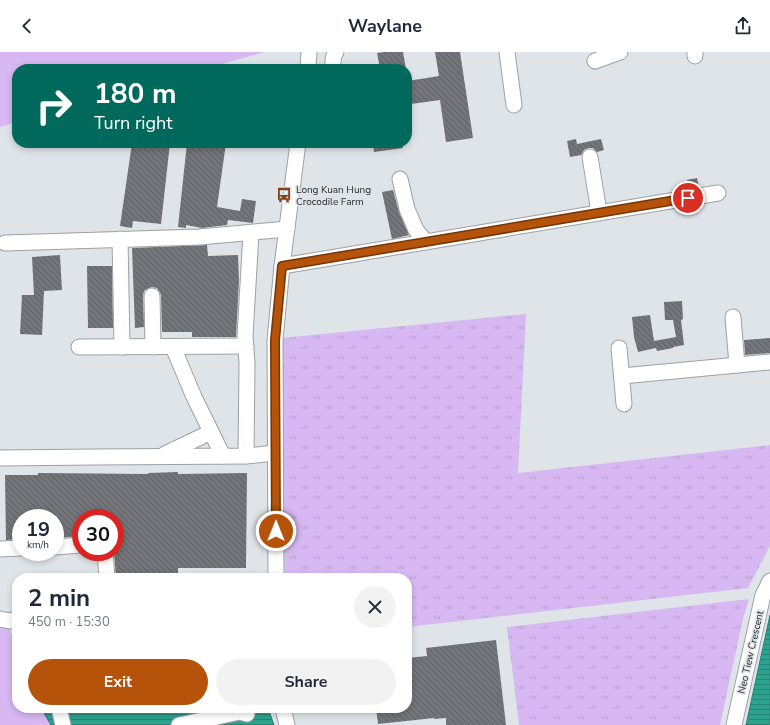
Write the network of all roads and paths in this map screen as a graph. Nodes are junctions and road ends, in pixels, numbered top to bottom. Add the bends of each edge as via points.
1 (309, 52) edge
2 (336, 52) edge
3 (507, 52) edge
4 (620, 52) edge
5 (594, 61) dead end
6 (308, 64) edge
7 (332, 64) edge
8 (514, 105) dead end
9 (297, 148) edge
10 (590, 157) dead end
11 (400, 179) dead end
12 (718, 193) dead end
13 (599, 212) junction
14 (287, 229) junction
15 (251, 233) junction
16 (120, 239) junction
17 (426, 242) junction
18 (5, 243) dead end
19 (282, 266) junction
20 (152, 296) dead end
21 (733, 317) dead end
22 (246, 346) junction
23 (79, 347) dead end
24 (122, 347) junction
25 (152, 347) junction
26 (173, 347) junction
27 (619, 348) dead end
28 (770, 362) edge
29 (737, 365) junction
30 (622, 376) junction
31 (624, 404) dead end
32 (211, 432) junction
33 (275, 453) junction
34 (161, 456) junction
35 (223, 456) junction
36 (246, 456) junction
37 (0, 458) edge
38 (12, 548) edge
39 (0, 549) edge
40 (106, 561) edge
41 (107, 573) edge
42 (276, 573) edge
43 (770, 581) edge
44 (0, 619) edge
45 (12, 621) edge
46 (60, 713) edge
47 (235, 713) edge
48 (284, 713) edge
49 (63, 725) edge
50 (179, 725) edge
51 (287, 725) edge
52 (734, 725) edge

1 - 6 street
2 - 7 street
3 - 8 street
4 - 5 street
9 - 14 street
10 - 13 street
11 - 17 street via 407,209 416,230
12 - 13 street
13 - 17 street
14 - 15 street
14 - 19 street
15 - 16 street
15 - 22 street
16 - 18 street
16 - 24 street
17 - 19 street
19 - 33 street via 275,340
20 - 25 street
21 - 29 street
22 - 26 street
22 - 36 street
23 - 24 street
24 - 25 street
25 - 26 street
26 - 32 street
27 - 30 street
28 - 29 street
29 - 30 street
30 - 31 street
32 - 34 street
32 - 35 street
33 - 36 street
33 - 42 street
34 - 35 street
34 - 37 street
35 - 36 street
38 - 39 street
40 - 41 street
43 - 52 street, Neo Tiew Crescent via 763,595
44 - 45 street
46 - 49 street
47 - 50 street
48 - 51 street

